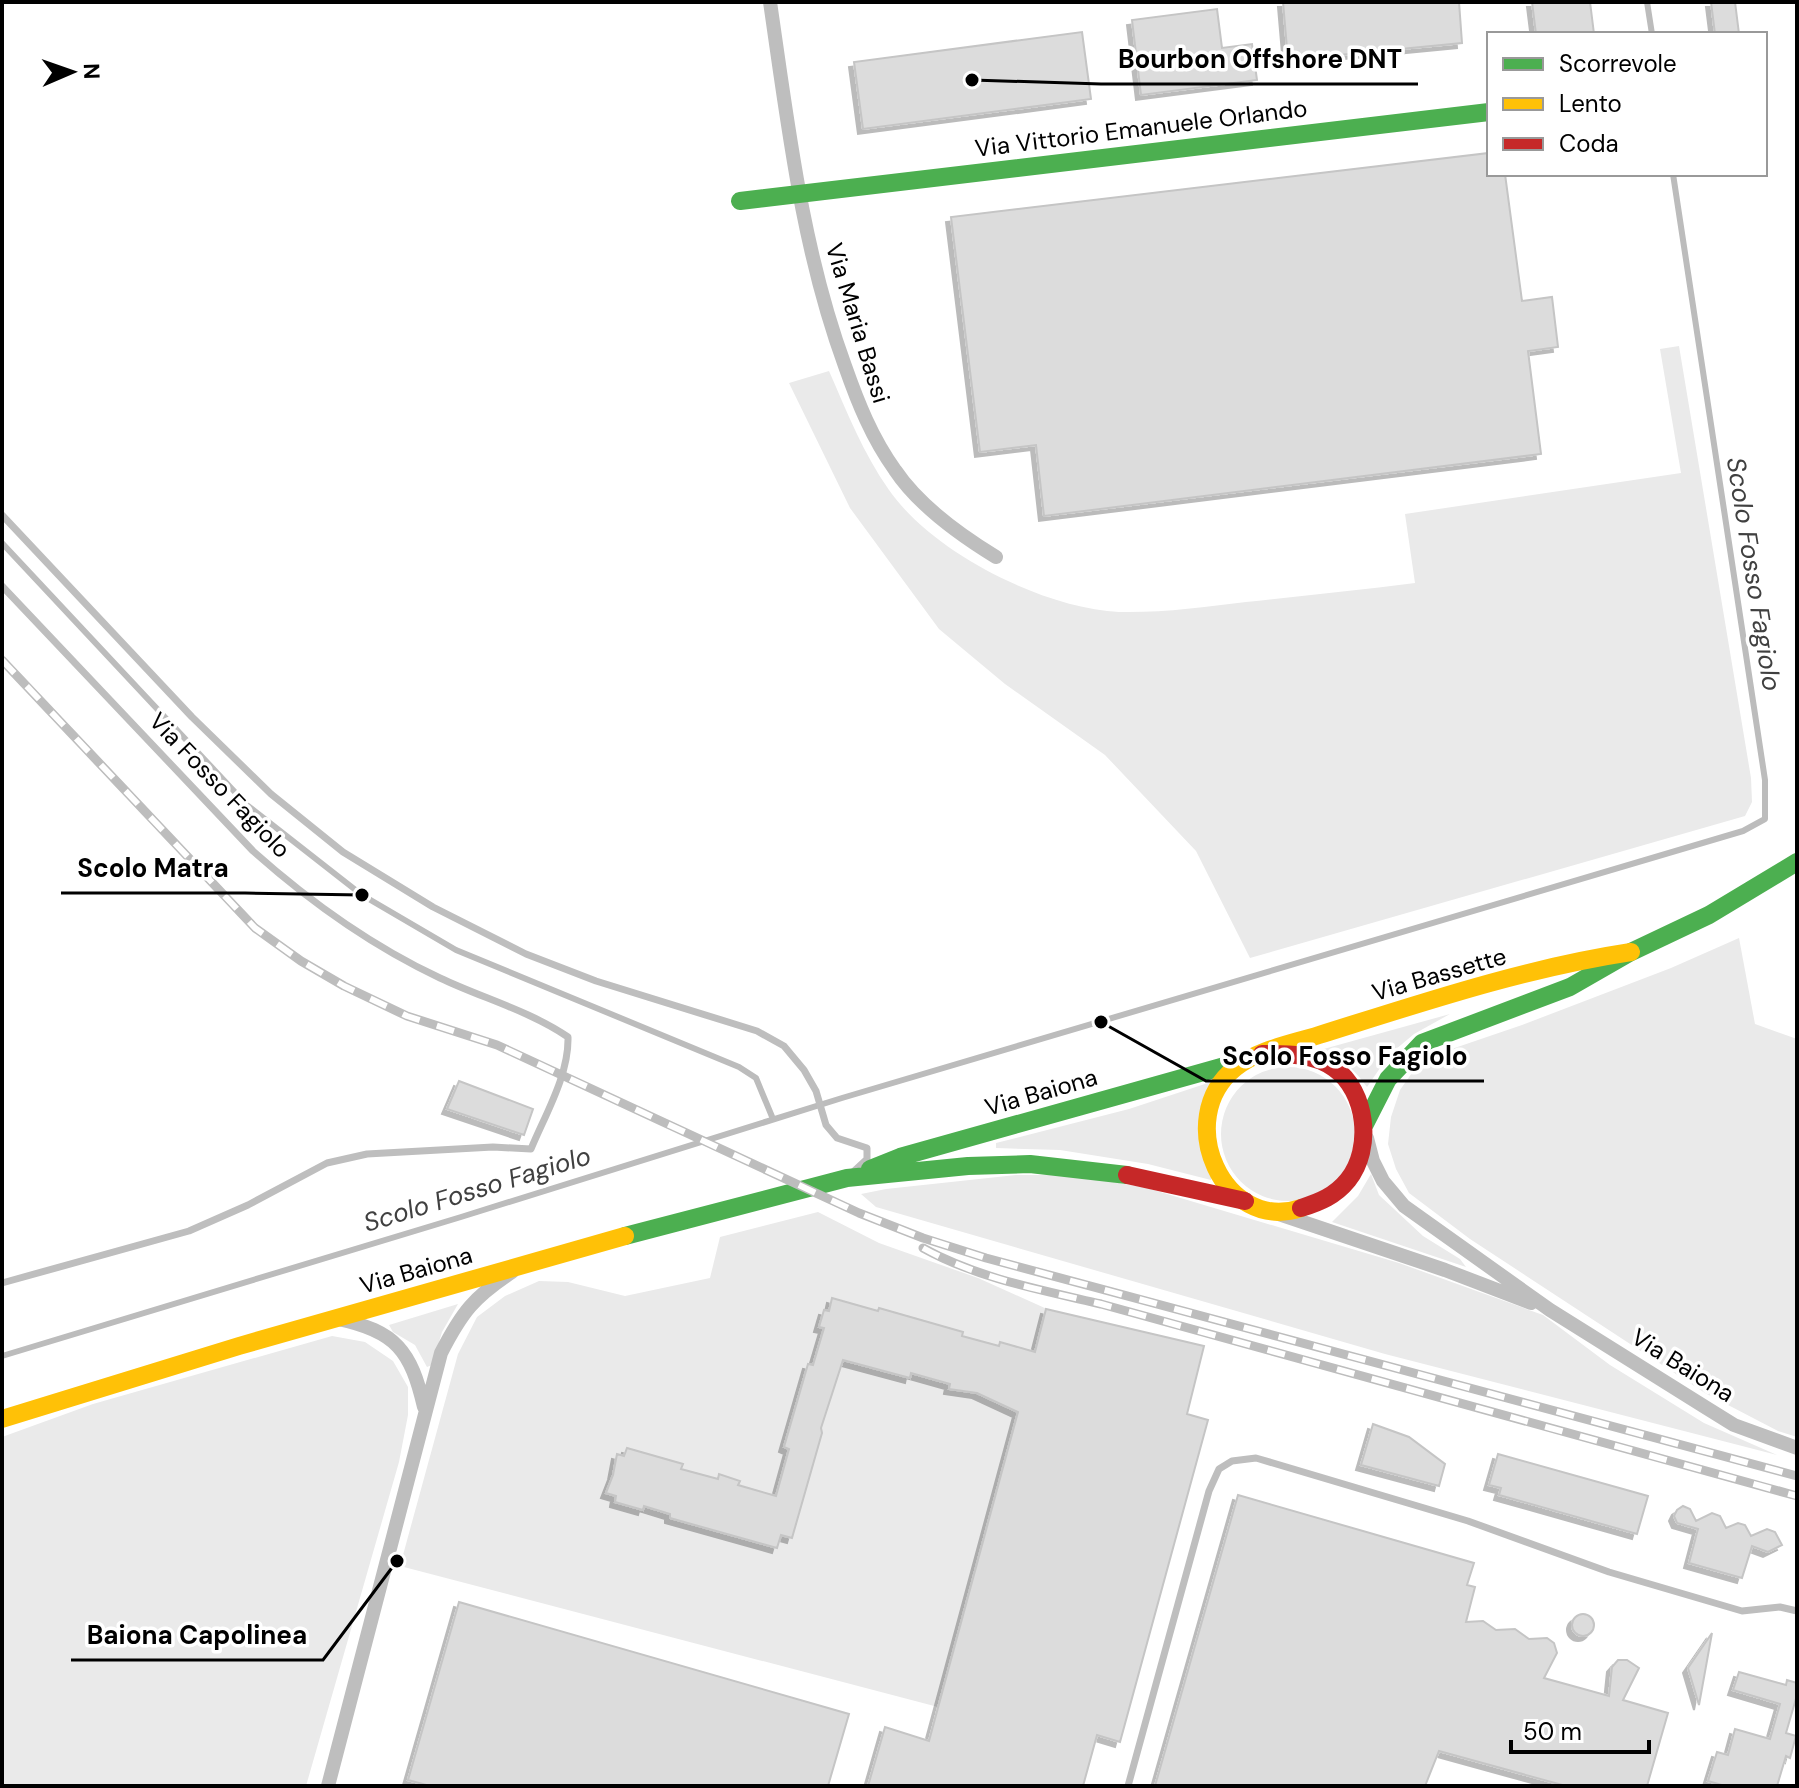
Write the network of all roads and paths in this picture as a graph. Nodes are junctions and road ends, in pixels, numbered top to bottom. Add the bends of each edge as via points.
1 (770, 2) edge
2 (1487, 112) edge
3 (799, 192) junction
4 (740, 201) dead end
5 (2, 515) edge
6 (996, 557) dead end
7 (2, 586) edge
8 (1797, 862) edge
9 (1631, 952) junction
10 (1256, 1056) junction
11 (1365, 1127) junction
12 (847, 1178) junction
13 (1245, 1201) junction
14 (1268, 1210) junction
15 (525, 1263) junction
16 (2, 1283) edge
17 (1550, 1310) junction
18 (334, 1318) junction
19 (425, 1412) junction
20 (3, 1414) edge
21 (1797, 1448) edge
22 (1797, 1611) edge
23 (328, 1786) edge
24 (1128, 1786) edge

1 - 3 street, Via Maria Bassi
2 - 3 main road, Via Vittorio Emanuele Orlando
3 - 4 main road, Via Vittorio Emanuele Orlando
3 - 6 street, Via Maria Bassi via 816,280 863,416 896,472 943,522
5 - 12 lane via 192,717 271,794 343,852 433,907 526,954 757,1031 784,1046 816,1091 826,1125 837,1138 867,1148 867,1159
7 - 16 lane, Via Fosso Fagiolo via 287,881 363,935 439,978 551,1025 568,1037 569,1052 531,1149 367,1154 327,1163 189,1231
8 - 9 main road, Via Bassette via 1709,915
9 - 10 main road, Via Bassette via 1582,959
9 - 11 main road, Via Bassette via 1570,987 1422,1043 1382,1086
10 - 11 main road via 1285,1050 1330,1064 1359,1100
10 - 12 main road, Via Baiona via 900,1157
10 - 13 main road via 1232,1070 1218,1087 1205,1128 1215,1170
11 - 14 main road via 1362,1154 1336,1194 1315,1206
11 - 17 street, Via Baiona via 1373,1161 1404,1206
12 - 13 main road, Via Baiona via 1030,1164 1115,1172
12 - 15 main road, Via Baiona
13 - 14 main road
14 - 17 street, Via Baiona
15 - 18 main road, Via Baiona
15 - 19 street via 488,1287 459,1318 441,1353
17 - 21 street, Via Baiona via 1734,1425
18 - 19 street via 365,1325 391,1339 417,1377
18 - 20 main road, Via Baiona
19 - 23 street
22 - 24 lane via 1742,1611 1362,1488 1256,1458 1232,1461 1219,1469 1209,1491

